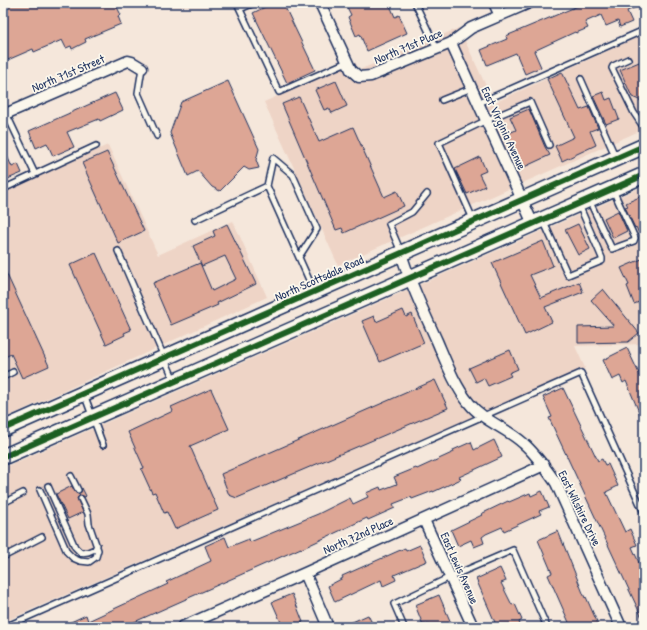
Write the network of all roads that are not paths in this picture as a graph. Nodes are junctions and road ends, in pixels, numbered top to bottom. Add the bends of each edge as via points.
1 (237, 3) edge
2 (254, 3) edge
3 (320, 3) edge
4 (415, 3) edge
5 (494, 3) edge
6 (529, 3) edge
7 (240, 9) junction
8 (500, 16) junction
9 (644, 30) edge
10 (451, 43) junction
11 (436, 49) junction
12 (628, 59) dead end
13 (347, 62) junction
14 (142, 68) joint
15 (581, 79) dead end
16 (472, 88) junction
17 (442, 100) dead end
18 (479, 103) junction
19 (5, 114) edge
20 (487, 120) junction
21 (644, 128) edge
22 (157, 136) dead end
23 (549, 145) dead end
24 (96, 146) dead end
25 (644, 146) edge
26 (617, 158) junction
27 (35, 174) junction
28 (644, 174) edge
29 (267, 186) junction
30 (3, 189) edge
31 (612, 189) junction
32 (427, 194) dead end
33 (523, 200) junction
34 (584, 201) junction
35 (194, 220) dead end
36 (538, 221) junction
37 (474, 222) junction
38 (118, 251) dead end
39 (401, 254) junction
40 (299, 258) junction
41 (408, 277) junction
42 (314, 292) junction
43 (164, 358) junction
44 (13, 372) dead end
45 (3, 377) edge
46 (174, 381) junction
47 (84, 393) junction
48 (483, 416) junction
49 (93, 417) junction
50 (3, 429) edge
51 (103, 445) dead end
52 (3, 457) edge
53 (544, 465) junction
54 (71, 476) dead end
55 (48, 486) dead end
56 (40, 490) dead end
57 (78, 490) dead end
58 (24, 493) dead end
59 (81, 499) dead end
60 (3, 503) edge
61 (644, 513) edge
62 (424, 520) junction
63 (42, 537) dead end
64 (97, 545) junction
65 (3, 557) edge
66 (305, 573) junction
67 (450, 577) junction
68 (5, 627) edge
69 (182, 627) edge
70 (328, 627) edge
71 (404, 627) edge
72 (472, 627) edge
73 (547, 627) edge
74 (621, 627) edge

1 - 7 lane
2 - 7 lane
3 - 13 street
4 - 11 lane
5 - 8 street
6 - 8 street, North 71st Place
7 - 13 lane via 279,92
8 - 10 street, North 71st Place via 472,28
9 - 18 lane
10 - 11 street, North 71st Place
10 - 16 street, East Virginia Avenue
11 - 13 street, North 71st Place via 371,76 359,77 350,70
12 - 21 lane via 612,68
14 - 19 street, North 71st Street via 128,61
14 - 22 lane via 138,93
15 - 26 lane
16 - 17 lane
16 - 18 street, East Virginia Avenue
18 - 20 street, East Virginia Avenue
19 - 27 lane
20 - 23 lane via 530,102
20 - 33 street, East Virginia Avenue
20 - 37 lane via 439,143
24 - 27 lane
25 - 26 main road, North Scottsdale Road
26 - 33 main road, North Scottsdale Road
27 - 30 lane
28 - 31 main road
29 - 35 lane
29 - 40 lane
29 - 40 lane via 273,158 293,175 317,229
31 - 34 main road
31 - 34 lane via 635,238 634,241 612,249
32 - 39 lane via 412,212 389,224
33 - 36 street, East Virginia Avenue
33 - 37 main road, North Scottsdale Road
34 - 36 main road
34 - 36 lane via 602,260 568,275
36 - 41 main road
37 - 39 main road, North Scottsdale Road
38 - 43 lane
39 - 41 street, East Wilshire Drive
39 - 42 main road, North Scottsdale Road
40 - 42 lane
41 - 46 main road
41 - 48 street, East Wilshire Drive via 456,382 469,404
42 - 43 main road, North Scottsdale Road
43 - 46 lane
43 - 47 main road, North Scottsdale Road
44 - 45 lane
46 - 49 main road
47 - 49 lane
47 - 50 main road, North Scottsdale Road
48 - 53 street, East Wilshire Drive via 523,443
48 - 61 lane via 581,374
48 - 68 lane
49 - 51 lane
49 - 52 main road
53 - 62 street, North 72nd Place
53 - 74 street, East Wilshire Drive via 556,483
54 - 57 lane
55 - 64 lane via 75,547 81,552 88,552
56 - 64 lane via 67,552 73,558 89,562 96,557
58 - 60 lane
59 - 64 lane
62 - 66 street, North 72nd Place
62 - 67 street, East Lewis Avenue
63 - 65 lane
66 - 69 street, North 72nd Place
66 - 70 street
67 - 71 lane via 394,604
67 - 72 street, East Lewis Avenue
67 - 73 lane via 513,550

